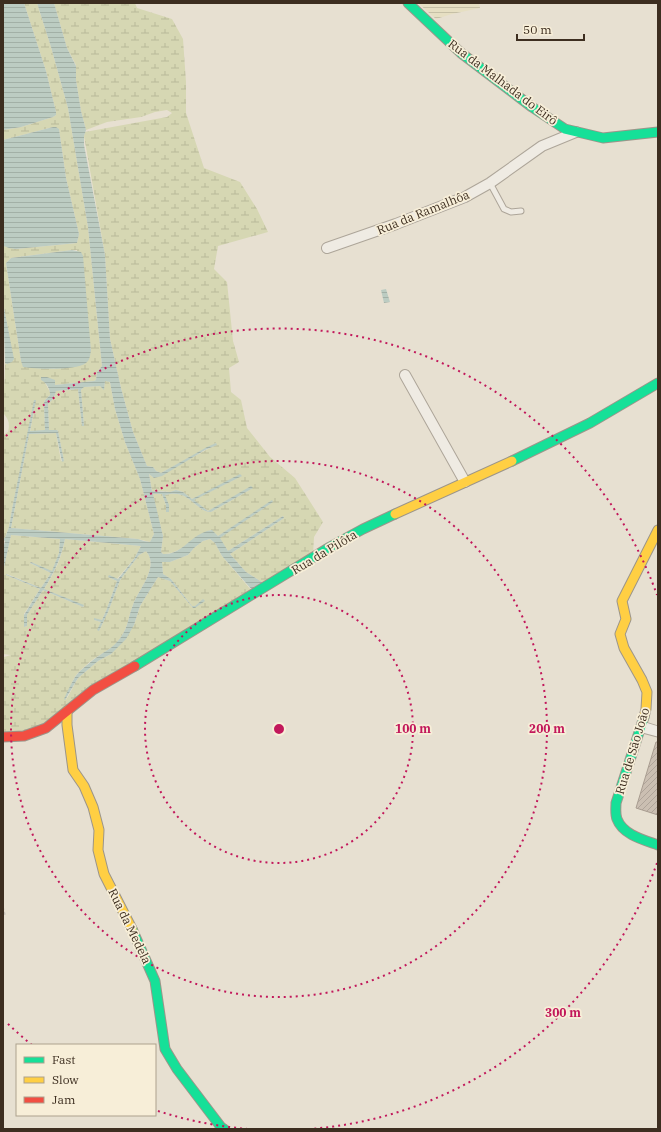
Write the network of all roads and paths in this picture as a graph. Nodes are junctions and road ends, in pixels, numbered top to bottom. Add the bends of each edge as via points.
1 (408, 3) edge
2 (576, 132) junction
3 (658, 132) edge
4 (490, 183) junction
5 (520, 211) dead end
6 (327, 248) dead end
7 (405, 375) dead end
8 (658, 383) edge
9 (465, 482) junction
10 (658, 530) edge
11 (67, 711) junction
12 (643, 719) junction
13 (658, 729) edge
14 (638, 733) junction
15 (658, 734) edge
16 (3, 737) edge
17 (658, 845) edge
18 (3, 907) edge
19 (3, 915) edge
20 (224, 1129) edge

1 - 2 street, Rua da Malhada do Eirô via 461,53 532,107 565,129
2 - 3 street, Rua da Malhada do Eirô via 603,138
2 - 4 street, Rua da Ramalhôa via 542,146
4 - 5 lane via 504,209 511,212
4 - 6 street, Rua da Ramalhôa via 435,210
7 - 9 street
8 - 9 street, Rua da Pilôta via 590,423
9 - 11 street, Rua da Pilôta via 330,547 152,657 93,690
10 - 12 street, Rua de São João via 622,602 626,619 620,634 624,648 647,692
11 - 16 street, Rua da Pilôta via 46,728 24,736
11 - 20 street, Rua da Medela via 73,770 84,786 93,807 99,830 98,850 104,874 132,928 155,981 165,1049 177,1069
12 - 13 lane via 645,725
12 - 14 street, Rua de São João
14 - 15 lane via 643,730
14 - 17 street, Rua de São João via 615,812 618,822 625,829
18 - 19 path

